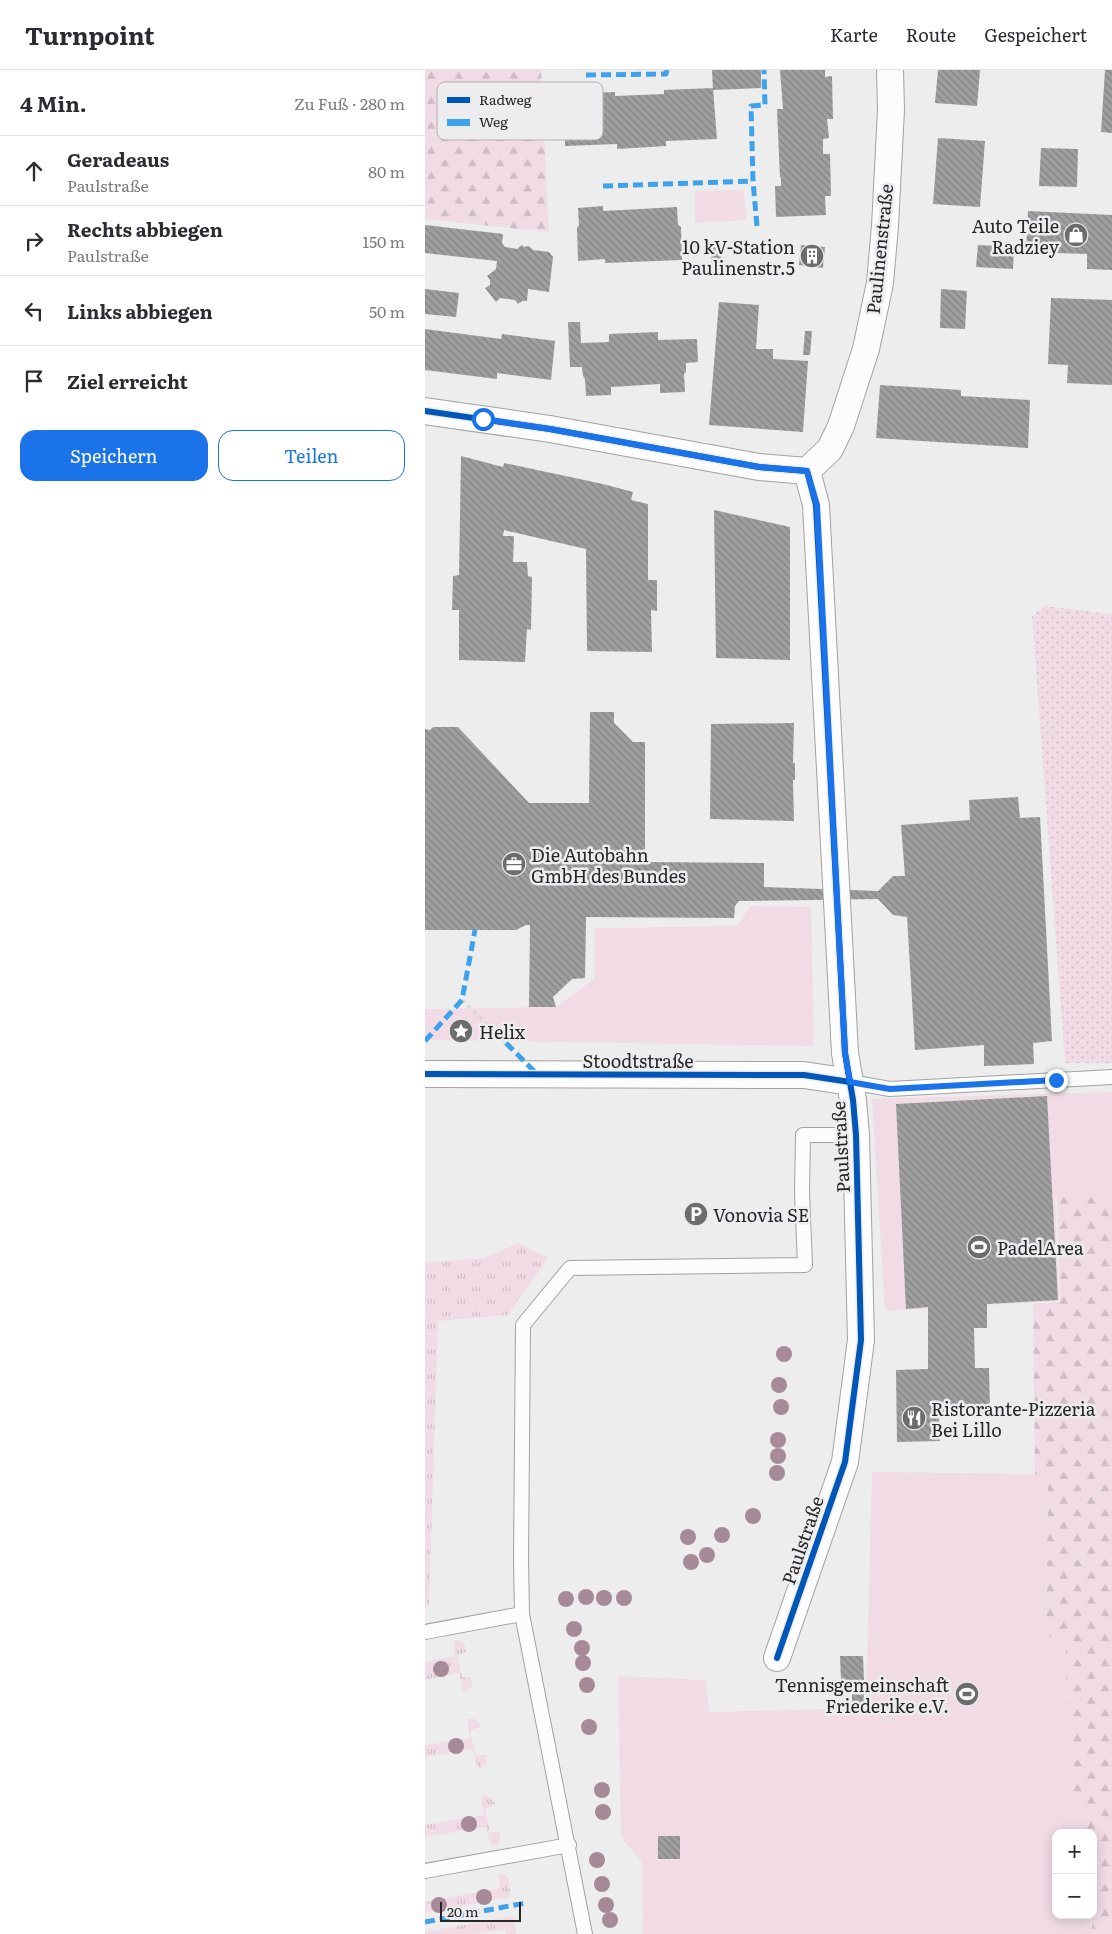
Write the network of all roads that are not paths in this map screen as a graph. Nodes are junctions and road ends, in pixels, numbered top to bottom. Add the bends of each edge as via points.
1 (890, 70) edge
2 (425, 411) edge
3 (807, 471) junction
4 (425, 1074) edge
5 (1112, 1077) edge
6 (850, 1082) junction
7 (856, 1135) junction
8 (522, 1614) junction
9 (425, 1632) edge
10 (777, 1658) dead end
11 (569, 1845) junction
12 (425, 1871) edge
13 (585, 1934) edge

1 - 3 street, Paulinenstraße via 891,110 880,283 868,340 841,426 830,449
2 - 3 street via 550,429 759,467
3 - 6 street, Paulstraße via 817,505 845,1053
4 - 6 street, Stoodtstraße via 804,1075
5 - 6 lane via 890,1089
6 - 7 street, Paulstraße
7 - 8 lane via 803,1136 805,1265 569,1268 523,1325
7 - 10 street, Paulstraße via 861,1340 845,1462
8 - 9 lane
8 - 11 lane
11 - 12 lane
11 - 13 lane

